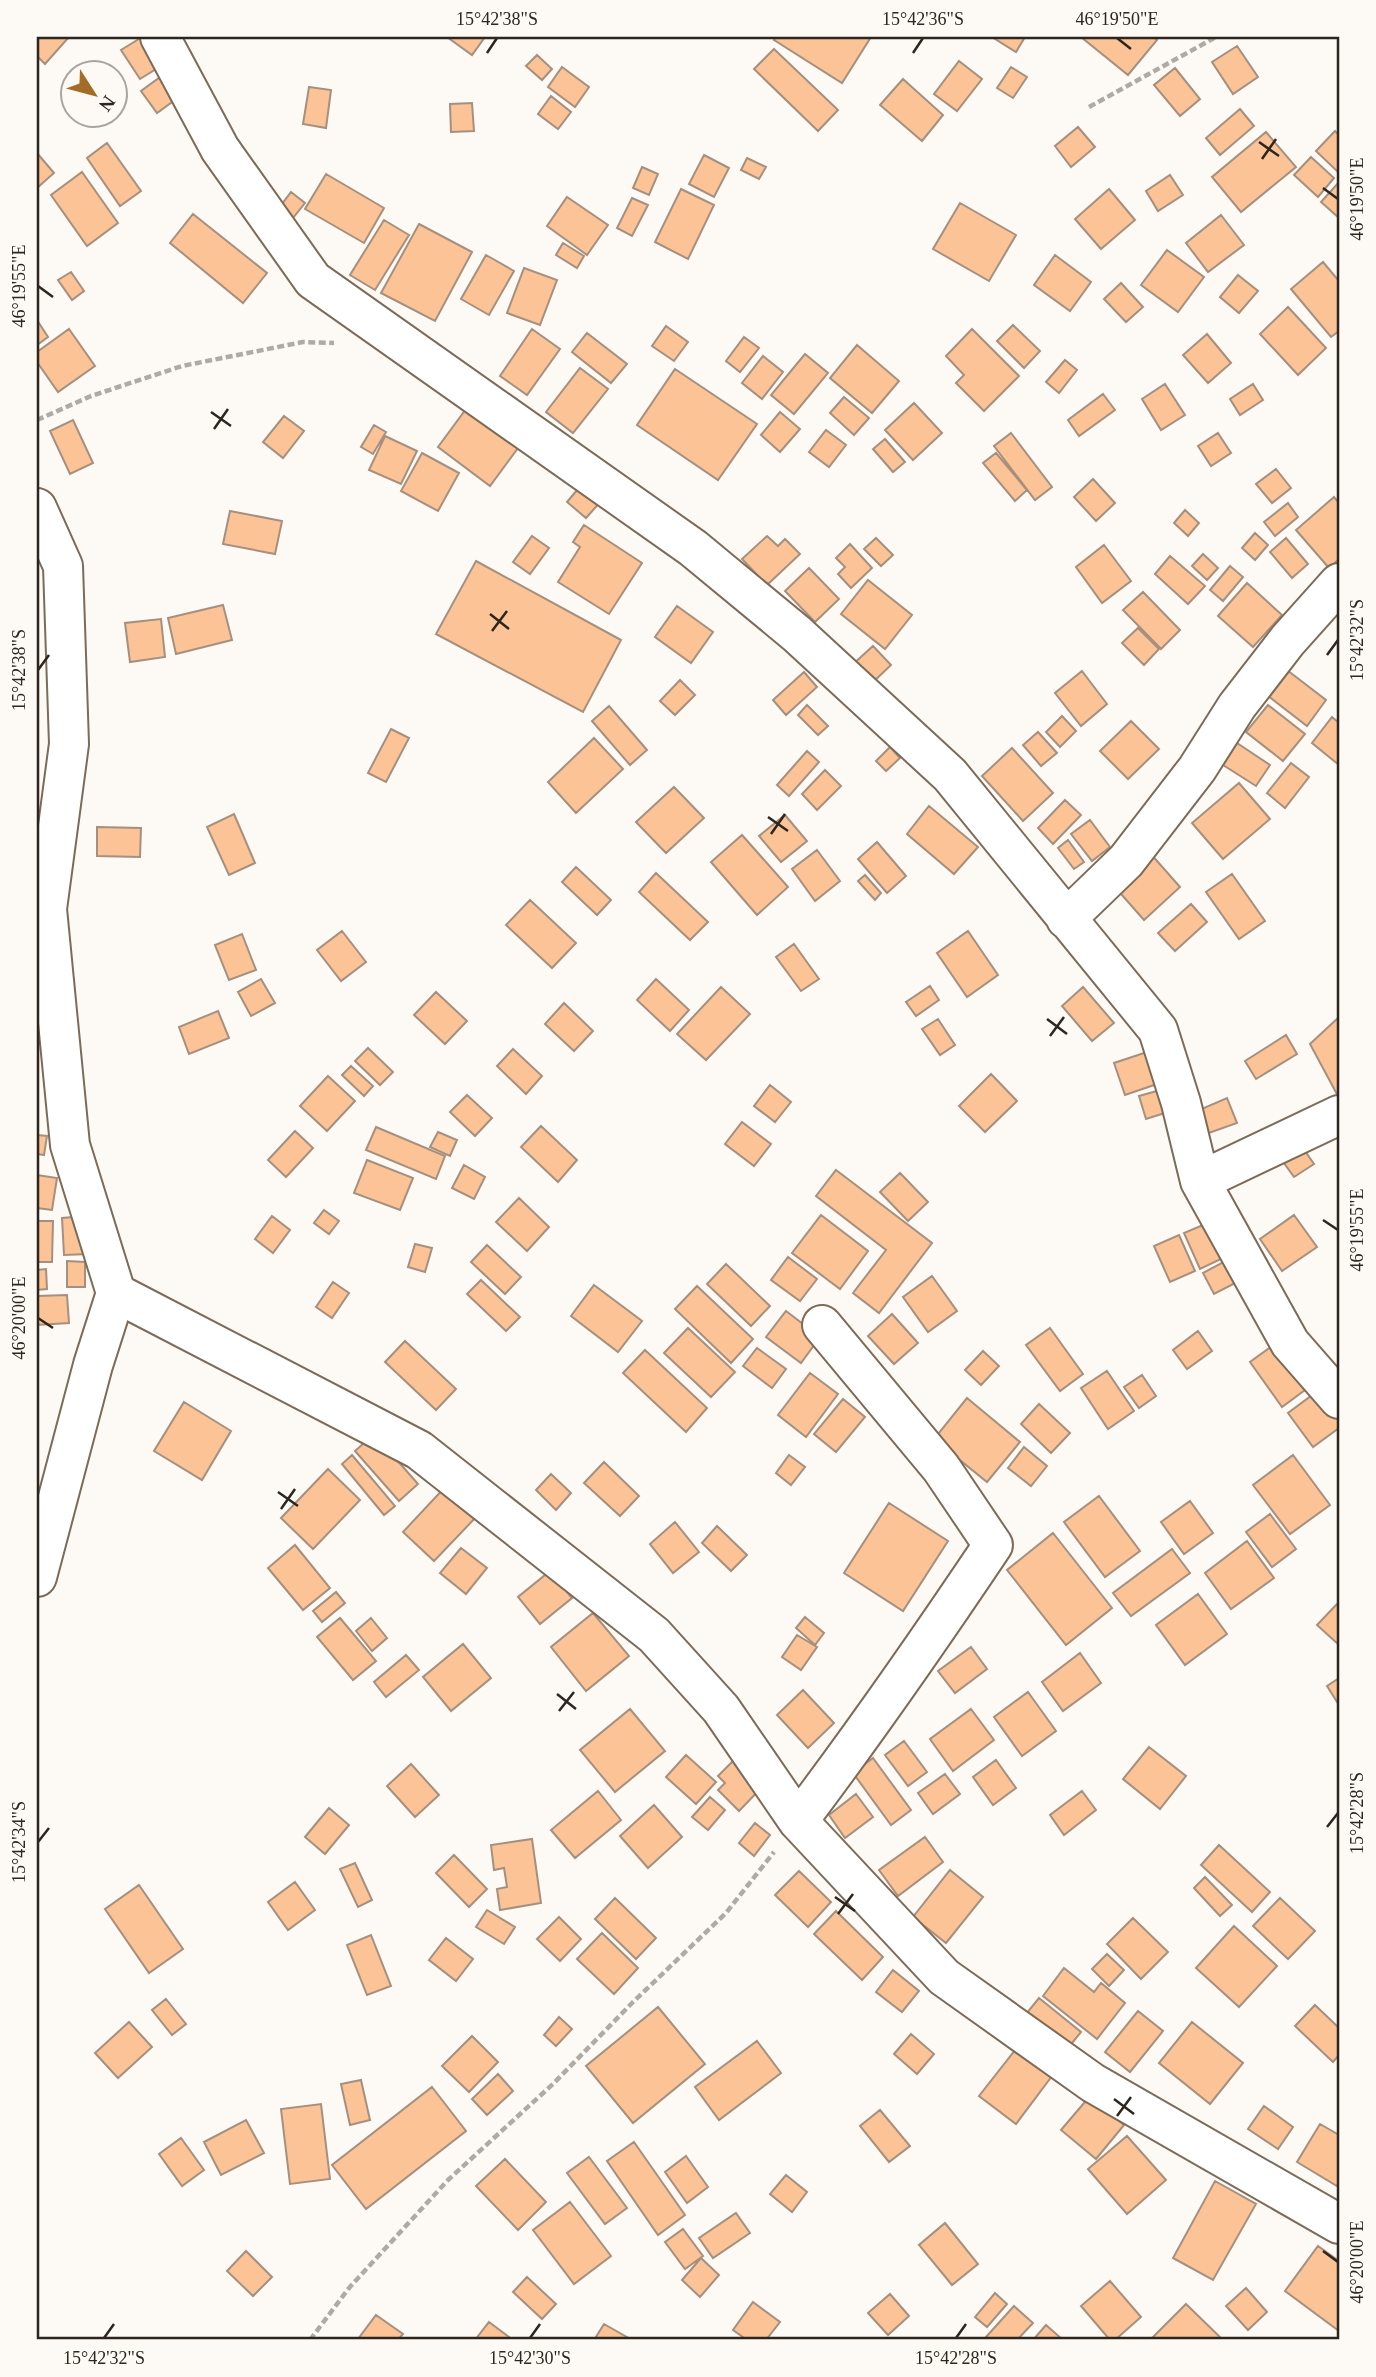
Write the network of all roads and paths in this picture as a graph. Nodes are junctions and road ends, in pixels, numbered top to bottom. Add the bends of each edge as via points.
1 (160, 37) edge
2 (1216, 37) edge
3 (1089, 107) dead end
4 (342, 344) dead end
5 (37, 420) edge
6 (37, 508) edge
7 (1339, 583) edge
8 (1066, 919) junction
9 (1339, 1115) edge
10 (1200, 1181) junction
11 (116, 1293) junction
12 (822, 1325) dead end
13 (1339, 1399) edge
14 (37, 1577) edge
15 (798, 1821) junction
16 (1339, 2224) edge
17 (310, 2340) edge

1 - 8 street via 220,149 313,280 693,548 797,634 950,775
2 - 3 path
4 - 5 path via 303,342 182,366 91,396
6 - 11 street via 62,566 69,744 47,909 70,1146
7 - 8 street via 1237,706 1198,769 1126,861
8 - 10 street via 1158,1030
9 - 10 street
10 - 13 street via 1290,1343
11 - 14 street
11 - 15 street via 419,1450 654,1635 721,1709
12 - 15 street via 941,1468 993,1545 861,1738
15 - 16 street via 944,1977 1093,2083
15 - 17 path via 726,1913 448,2180 349,2288

